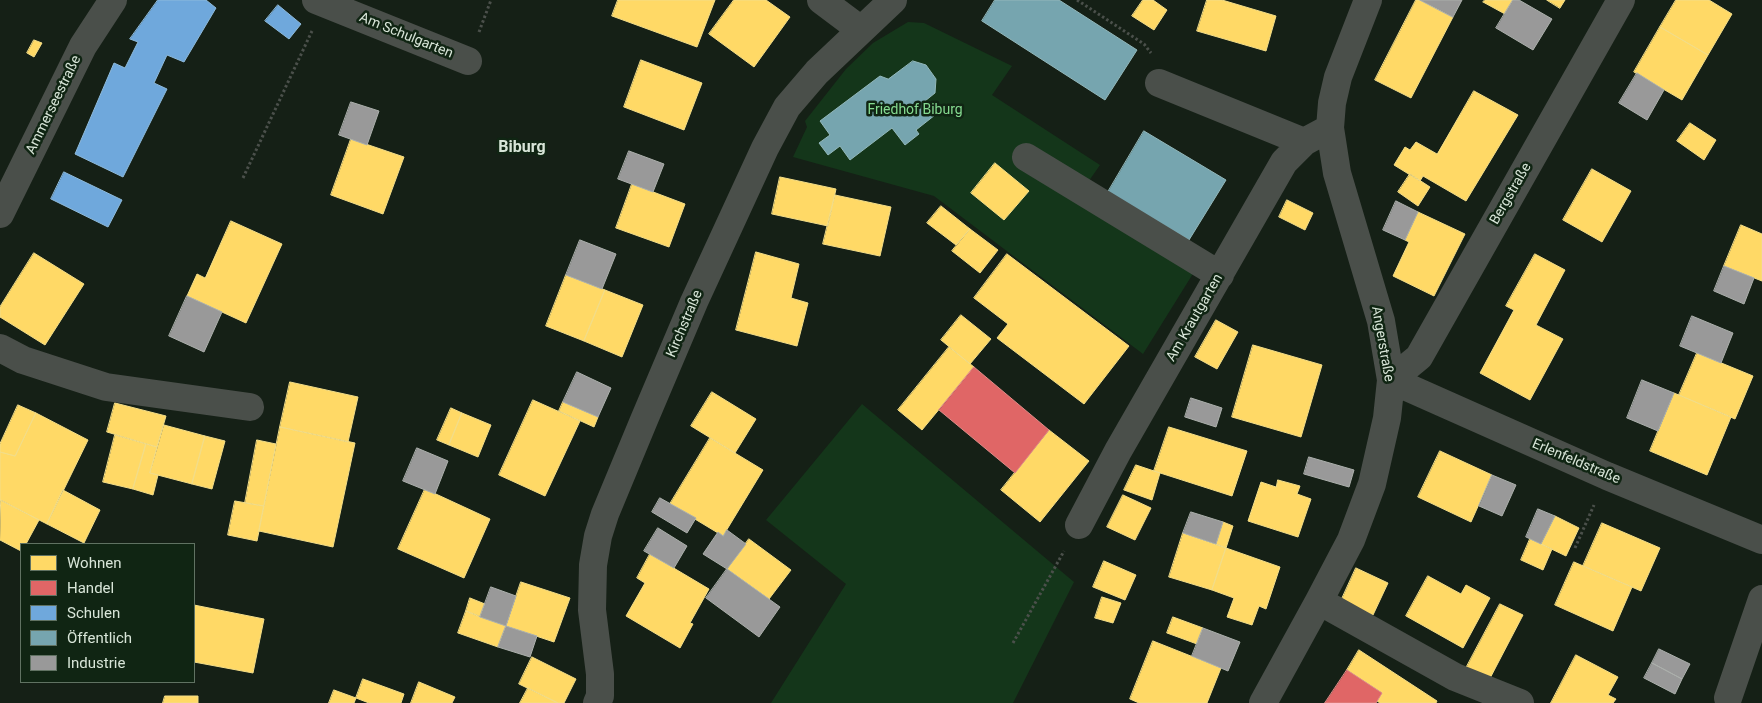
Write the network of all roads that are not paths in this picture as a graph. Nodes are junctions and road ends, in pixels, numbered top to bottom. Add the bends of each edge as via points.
1 (114, 0) edge
2 (822, 0) edge
3 (893, 0) edge
4 (1368, 0) edge
5 (1621, 0) edge
6 (320, 2) edge
7 (861, 30) junction
8 (468, 61) dead end
9 (1158, 84) road end
10 (1330, 128) junction
11 (1304, 142) junction
12 (1026, 157) dead end
13 (0, 214) edge
14 (1220, 275) junction
15 (0, 348) edge
16 (1391, 380) junction
17 (250, 407) dead end
18 (1079, 524) road end
19 (1762, 540) edge
20 (1762, 599) edge
21 (1320, 601) junction
22 (1728, 698) dead end
23 (597, 703) edge
24 (1263, 703) edge
25 (1520, 703) edge

1 - 13 street, Ammerseestraße via 83,46
2 - 7 street
3 - 7 street, Kirchstraße
4 - 10 street, Angerstraße via 1338,76
5 - 16 street, Bergstraße via 1419,357
6 - 8 street, Am Schulgarten
7 - 23 street, Kirchstraße via 817,72 787,107 764,148 694,302 605,514 593,565 592,610 600,674
9 - 11 street
10 - 11 street, Am Krautgarten
10 - 16 street, Angerstraße via 1337,172 1381,321
11 - 14 street, Am Krautgarten via 1284,162
12 - 14 street
14 - 18 street, Am Krautgarten
15 - 17 street via 23,360 106,386
16 - 19 street, Erlenfeldstraße via 1607,476
16 - 21 street, Angerstraße via 1387,418 1372,484 1351,540
20 - 22 street
21 - 24 street, Angerstraße
21 - 25 street via 1455,677

